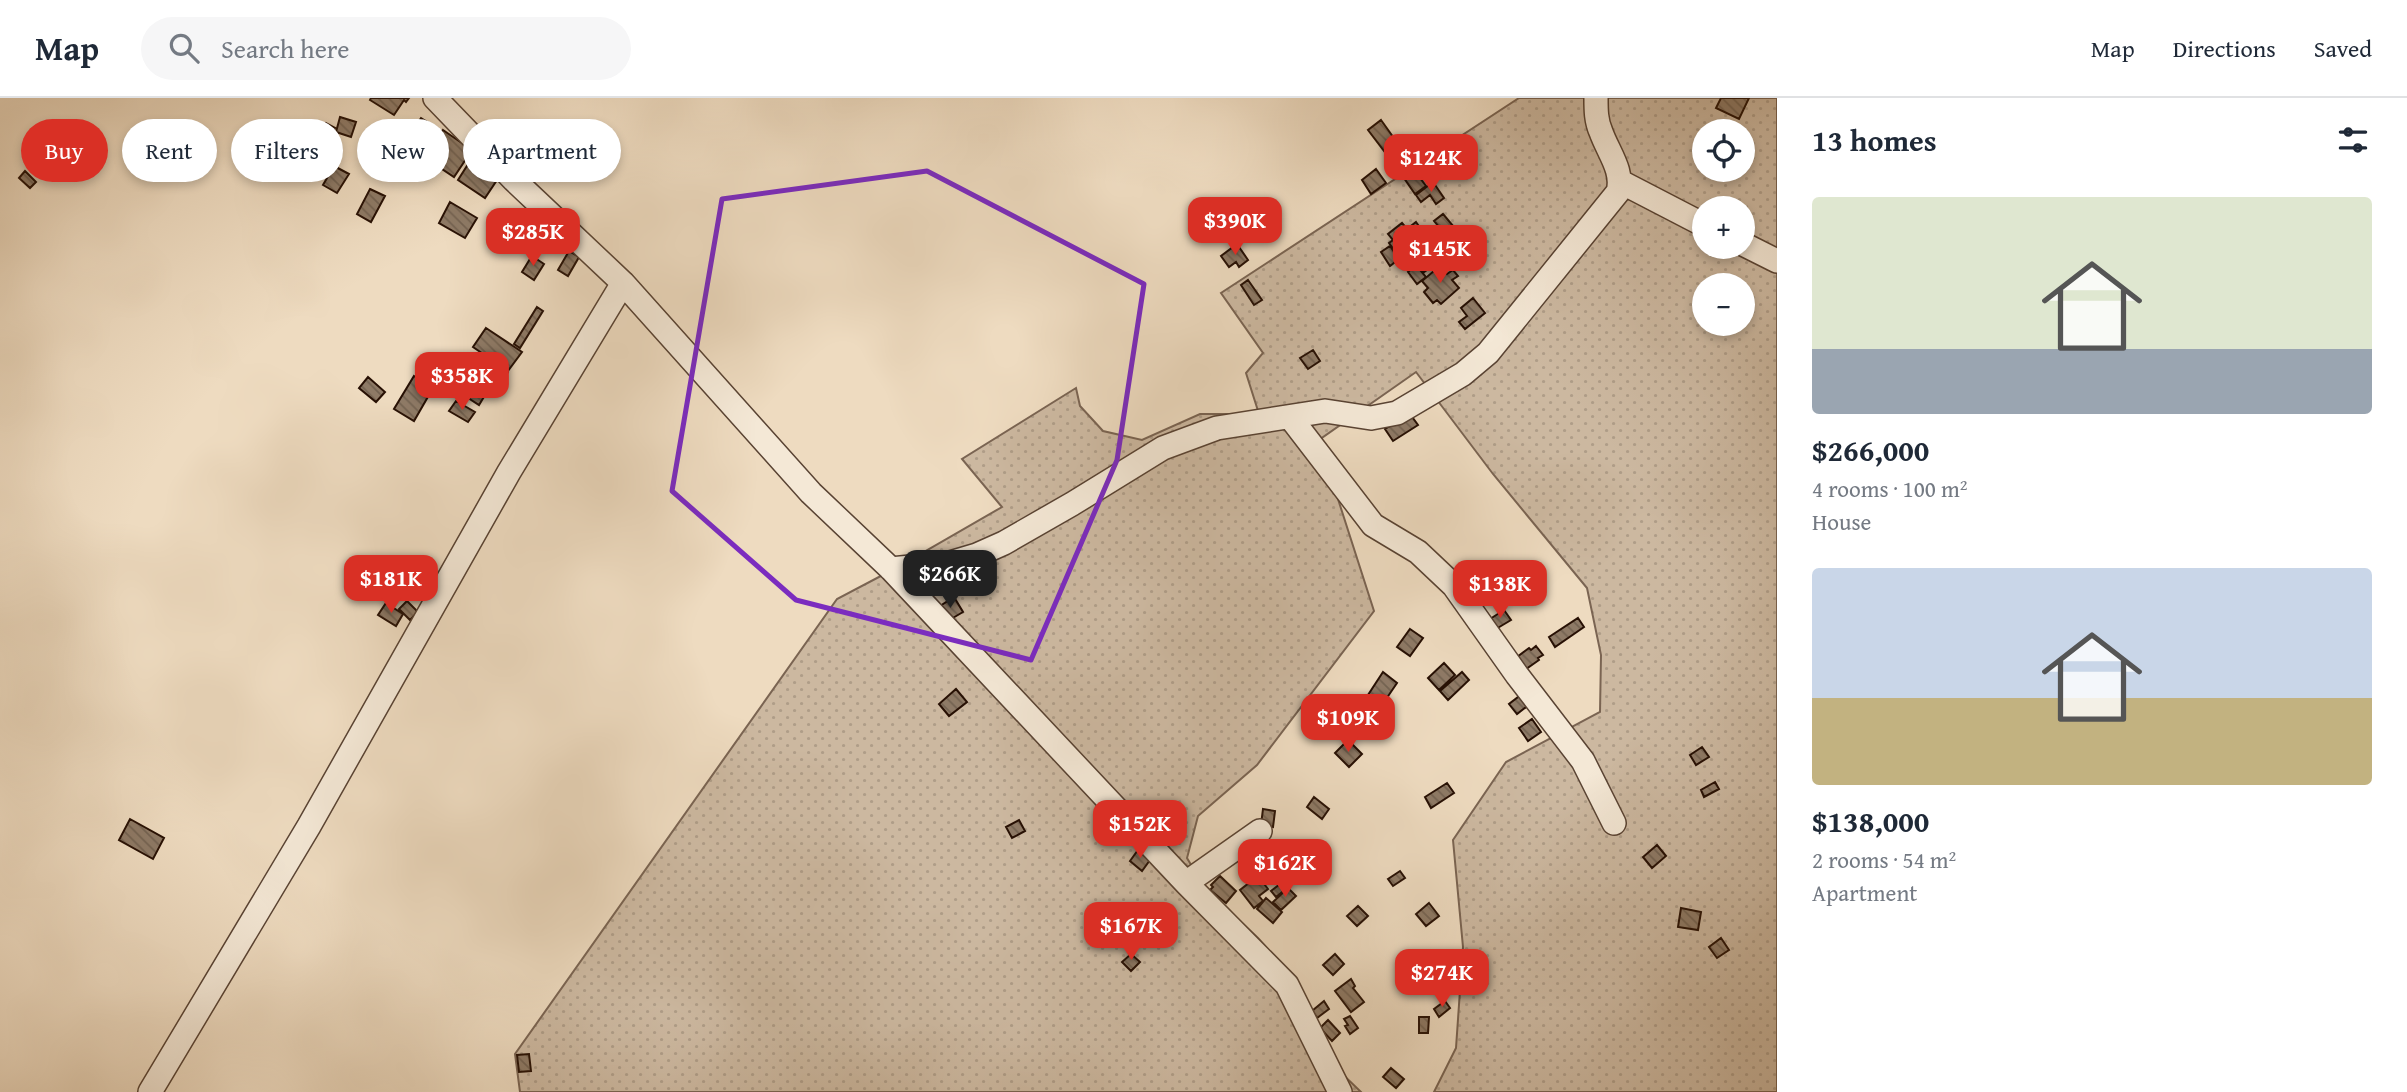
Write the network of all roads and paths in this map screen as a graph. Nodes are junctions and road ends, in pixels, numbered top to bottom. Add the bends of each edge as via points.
1 (435, 98) edge
2 (1596, 98) edge
3 (1621, 182) junction
4 (1692, 219) edge
5 (1755, 250) edge
6 (1777, 261) edge
7 (623, 283) junction
8 (1290, 416) junction
9 (891, 569) junction
10 (1614, 823) dead end
11 (1260, 831) dead end
12 (1185, 883) junction
13 (150, 1092) edge
14 (1340, 1092) edge

1 - 7 street
2 - 3 street via 1600,130
3 - 4 street
3 - 8 street via 1618,192 1488,353 1463,374 1397,413 1371,418 1325,411
5 - 6 street
7 - 9 street via 811,493
7 - 13 street
8 - 9 street via 1217,428 1163,448 977,555 950,563
8 - 10 street via 1373,525 1418,552 1454,586 1583,761
9 - 12 street
11 - 12 street
12 - 14 street via 1287,985

